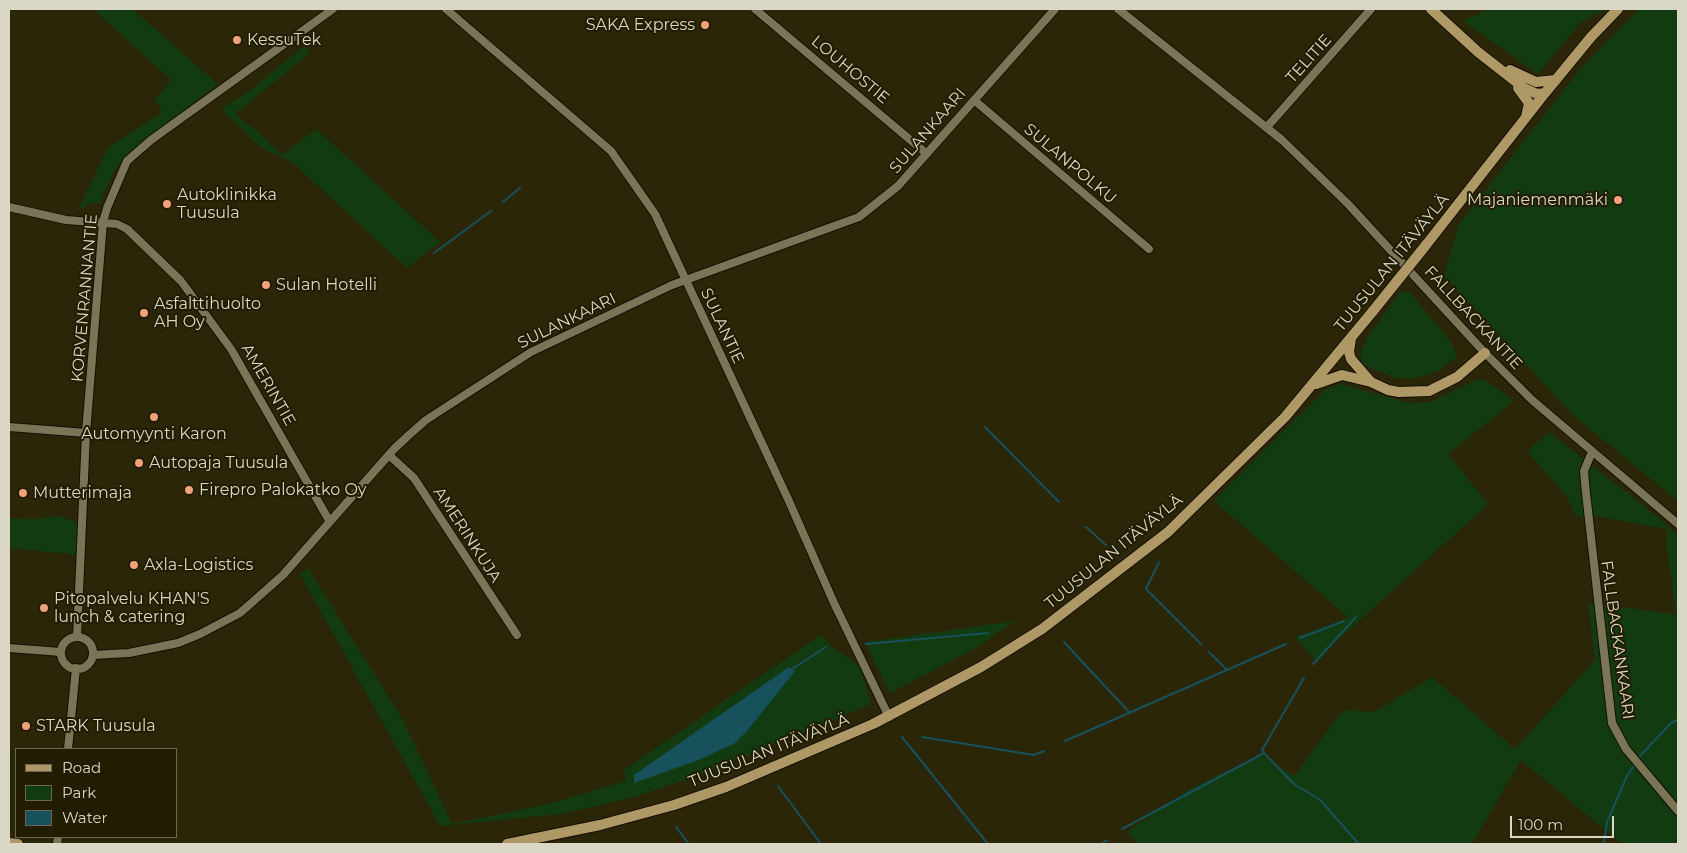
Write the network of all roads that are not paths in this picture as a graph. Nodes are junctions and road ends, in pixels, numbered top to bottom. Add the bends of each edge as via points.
1 (333, 9) edge
2 (446, 9) edge
3 (755, 9) edge
4 (1055, 9) edge
5 (1118, 9) edge
6 (1371, 9) edge
7 (1431, 9) edge
8 (1618, 9) edge
9 (1466, 41) junction
10 (1556, 80) junction
11 (1545, 93) junction
12 (974, 100) junction
13 (1526, 119) junction
14 (1267, 127) junction
15 (927, 154) junction
16 (9, 207) edge
17 (103, 222) junction
18 (1149, 249) dead end
19 (686, 281) junction
20 (1351, 338) junction
21 (1485, 353) junction
22 (1371, 382) junction
23 (1312, 386) junction
24 (9, 427) edge
25 (86, 433) junction
26 (1592, 452) junction
27 (389, 455) junction
28 (330, 522) junction
29 (1678, 524) edge
30 (517, 635) dead end
31 (76, 637) junction
32 (9, 648) edge
33 (61, 652) junction
34 (93, 654) junction
35 (76, 668) junction
36 (889, 717) junction
37 (68, 748) edge
38 (1678, 811) edge
39 (9, 843) edge
40 (18, 844) edge
41 (507, 844) edge

1 - 17 street, KORVENRANNANTIE via 150,140 128,161 106,208
2 - 19 street, SULANTIE via 611,151 655,214
3 - 15 street, LOUHOSTIE
4 - 12 street, SULANKAARI
5 - 14 street, FALLBACKANTIE
6 - 14 street, TELITIE
7 - 9 main road
8 - 10 main road, TUUSULAN ITÄVÄYLÄ
9 - 10 main road via 1518,75 1536,82
9 - 11 main road via 1524,88 1537,94
9 - 13 main road via 1524,93 1529,103
10 - 11 main road, TUUSULAN ITÄVÄYLÄ
11 - 13 main road, TUUSULAN ITÄVÄYLÄ
12 - 15 street, SULANKAARI
12 - 18 street, SULANPOLKU
13 - 20 main road, TUUSULAN ITÄVÄYLÄ, bridge
14 - 21 street, FALLBACKANTIE via 1348,204
15 - 19 street, SULANKAARI via 898,186 860,217
16 - 17 street, AMERINTIE via 66,220
17 - 25 street, KORVENRANNANTIE
17 - 28 street, AMERINTIE via 128,229 182,281 235,356
19 - 27 street, SULANKAARI via 531,352 426,420
19 - 36 street, SULANTIE
20 - 22 main road via 1351,359
20 - 23 main road, TUUSULAN ITÄVÄYLÄ
21 - 22 main road via 1457,377 1429,391 1398,392
21 - 26 street, FALLBACKANTIE via 1532,400
22 - 23 main road via 1342,376
23 - 36 main road, TUUSULAN ITÄVÄYLÄ via 1215,488 1117,573 1034,633
24 - 25 street
25 - 31 street, KORVENRANNANTIE
26 - 29 street, FALLBACKANTIE
26 - 38 street, FALLBACKANKAARI via 1584,471 1612,723 1626,749
27 - 28 street, SULANKAARI
27 - 30 street, AMERINKUJA via 414,478
28 - 34 street, SULANKAARI via 254,602 225,622 154,649
31 - 33 street via 68,640
31 - 34 street via 87,640
32 - 33 street
33 - 35 street via 67,665
34 - 35 street via 89,663
35 - 37 street
36 - 41 main road, TUUSULAN ITÄVÄYLÄ via 787,762 674,805 600,825
39 - 40 main road

